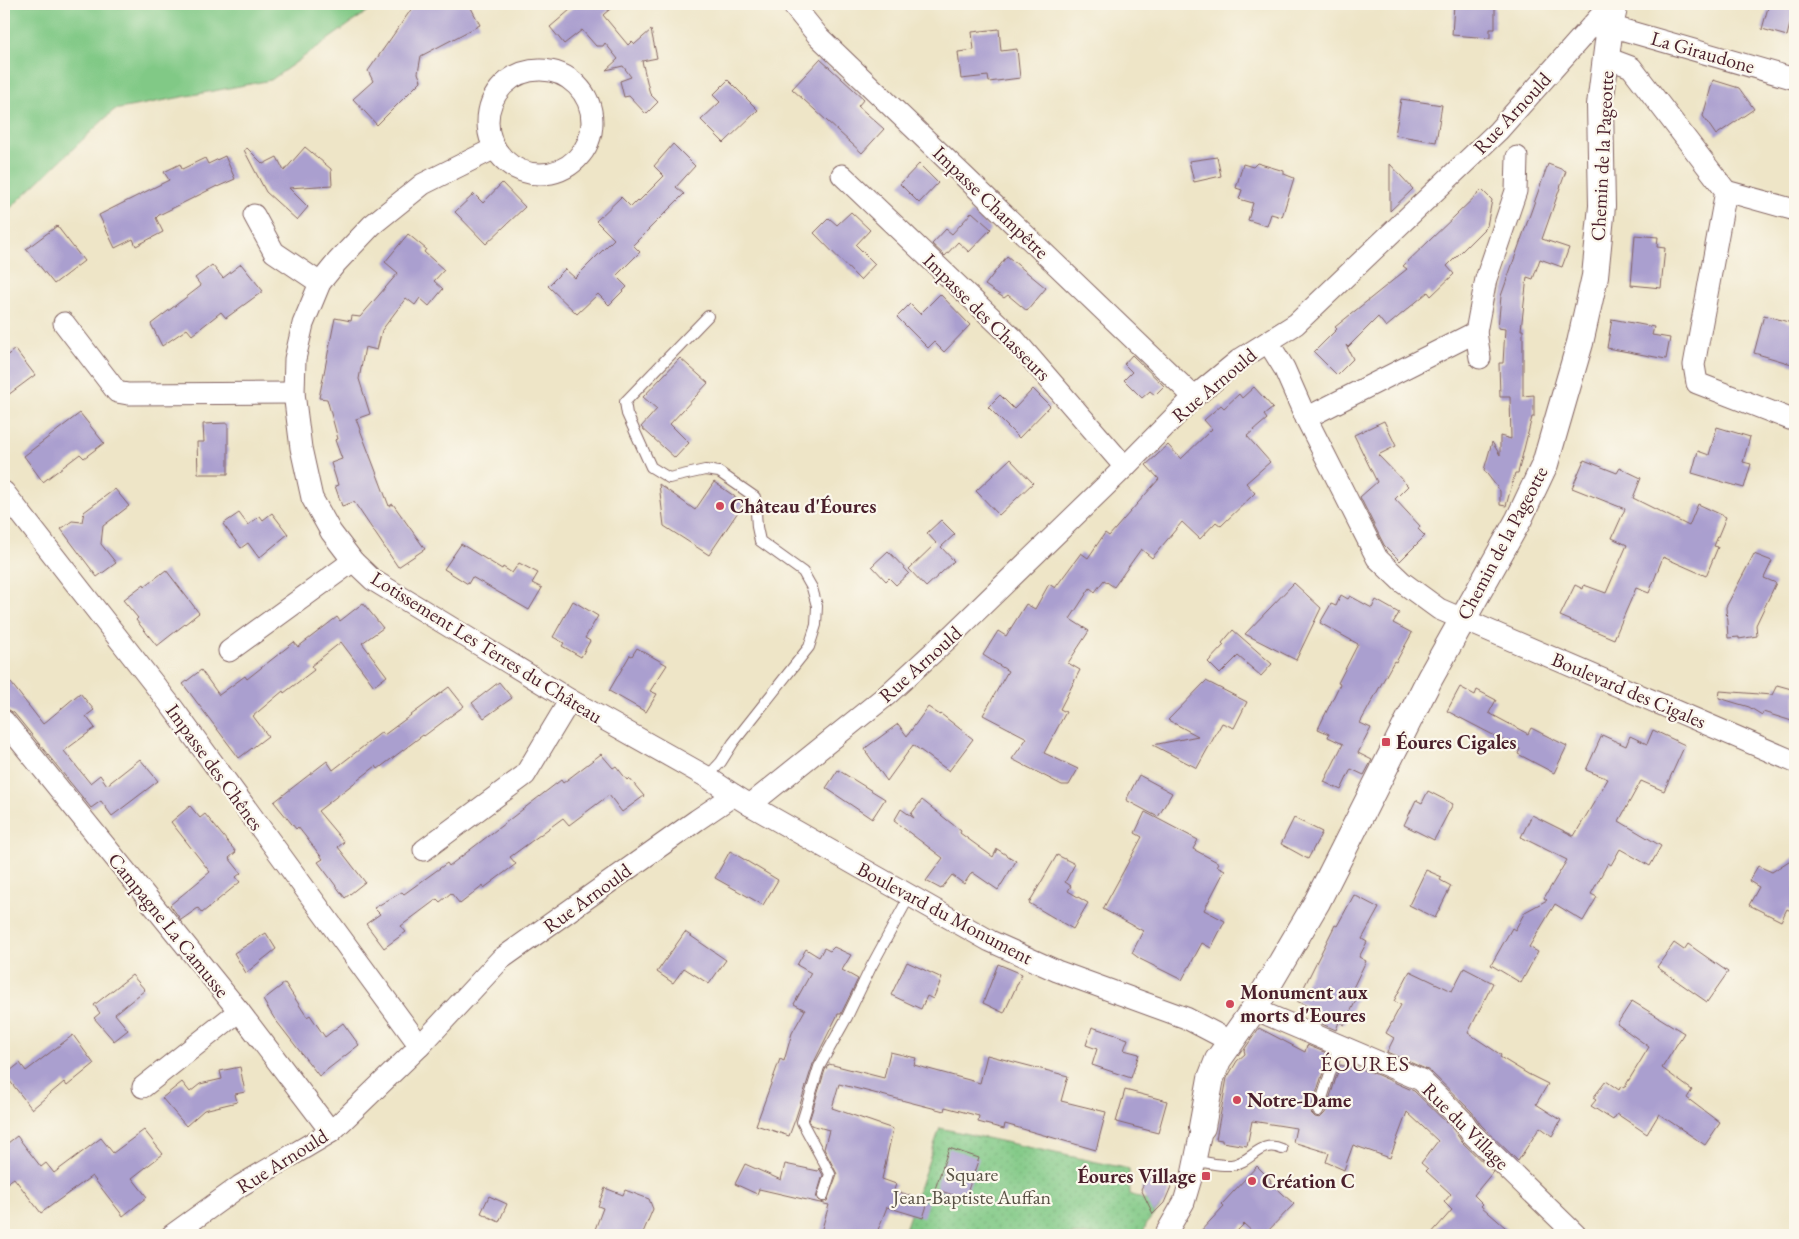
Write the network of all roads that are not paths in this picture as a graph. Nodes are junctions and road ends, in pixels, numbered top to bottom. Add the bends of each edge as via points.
1 (792, 4) edge
2 (1612, 11) edge
3 (1607, 58) junction
4 (1795, 79) edge
5 (495, 148) junction
6 (1517, 157) dead end
7 (842, 174) dead end
8 (1726, 191) junction
9 (1795, 210) edge
10 (254, 215) dead end
11 (320, 283) junction
12 (708, 316) dead end
13 (64, 323) dead end
14 (1476, 332) junction
15 (1268, 342) junction
16 (1480, 358) dead end
17 (294, 393) junction
18 (1194, 397) junction
19 (1306, 418) junction
20 (1795, 421) edge
21 (1125, 467) junction
22 (4, 492) edge
23 (353, 561) junction
24 (1462, 619) junction
25 (229, 651) dead end
26 (570, 700) junction
27 (4, 721) edge
28 (1795, 762) edge
29 (707, 777) junction
30 (742, 800) junction
31 (424, 850) dead end
32 (910, 895) junction
33 (1254, 1009) junction
34 (239, 1011) junction
35 (1230, 1041) junction
36 (1339, 1045) junction
37 (420, 1046) junction
38 (143, 1087) dead end
39 (1318, 1111) dead end
40 (1202, 1127) joint
41 (331, 1132) junction
42 (1282, 1149) dead end
43 (1196, 1161) junction
44 (823, 1196) dead end
45 (172, 1235) edge
46 (1165, 1235) edge
47 (1576, 1235) edge

1 - 18 street, Impasse Champêtre via 818,37
2 - 3 street, Chemin de la Pageotte
2 - 4 street, La Giraudone
2 - 15 street, Rue Arnould via 1498,131 1296,324
3 - 8 street via 1631,67
3 - 24 street, Chemin de la Pageotte via 1600,104 1602,206 1595,276 1580,343 1544,464 1519,519
5 - 5 street via 507,162 522,171 540,174 558,171 574,161 592,130 591,112 585,95 574,81 558,72 540,69 522,72 506,82 495,96 489,113 489,131
5 - 11 street, Lotissement Les Terres du Château via 423,184 372,226
6 - 14 street via 1516,191 1486,279
7 - 21 street, Impasse des Chasseurs via 1015,340
8 - 9 street
8 - 20 street via 1694,365 1697,382
10 - 11 street via 274,252
11 - 17 street, Lotissement Les Terres du Château via 303,324 295,359
12 - 29 lane via 625,402 627,414 651,467 669,478 705,470 719,472 756,497 760,541 803,572 817,606 816,625 809,647
13 - 17 street via 117,392
14 - 16 street
14 - 19 street
15 - 18 street, Rue Arnould via 1239,360
15 - 19 street, Boulevard des Cigales via 1284,368
17 - 23 street, Lotissement Les Terres du Château via 300,448 312,498 331,532
18 - 21 street, Rue Arnould
19 - 24 street, Boulevard des Cigales via 1377,558 1402,582 1440,609
21 - 30 street, Rue Arnould via 888,695
22 - 37 street, Impasse des Chênes via 172,707
23 - 25 street
23 - 26 street, Lotissement Les Terres du Château via 373,580
24 - 28 street, Boulevard des Cigales
24 - 33 street, Chemin de la Pageotte via 1317,902
26 - 29 street, Lotissement Les Terres du Château
26 - 31 street via 525,775
27 - 34 street, Campagne La Camusse
29 - 30 street, Lotissement Les Terres du Château
30 - 32 street, Boulevard du Monument
30 - 37 street, Rue Arnould via 689,825 501,959
32 - 35 street, Boulevard du Monument via 990,941 1057,971 1186,1018
32 - 44 lane via 819,1067 802,1122 830,1174
33 - 35 street, Chemin de la Pageotte
33 - 36 street, Rue du Village
34 - 38 street
34 - 41 street, Campagne La Camusse
35 - 40 street, Chemin de la Pageotte via 1213,1072
36 - 39 lane
36 - 47 street, Rue du Village via 1421,1080
37 - 41 street, Rue Arnould
40 - 43 street
41 - 45 street, Rue Arnould via 240,1186
42 - 43 lane via 1264,1147 1232,1165
43 - 46 street via 1184,1202

